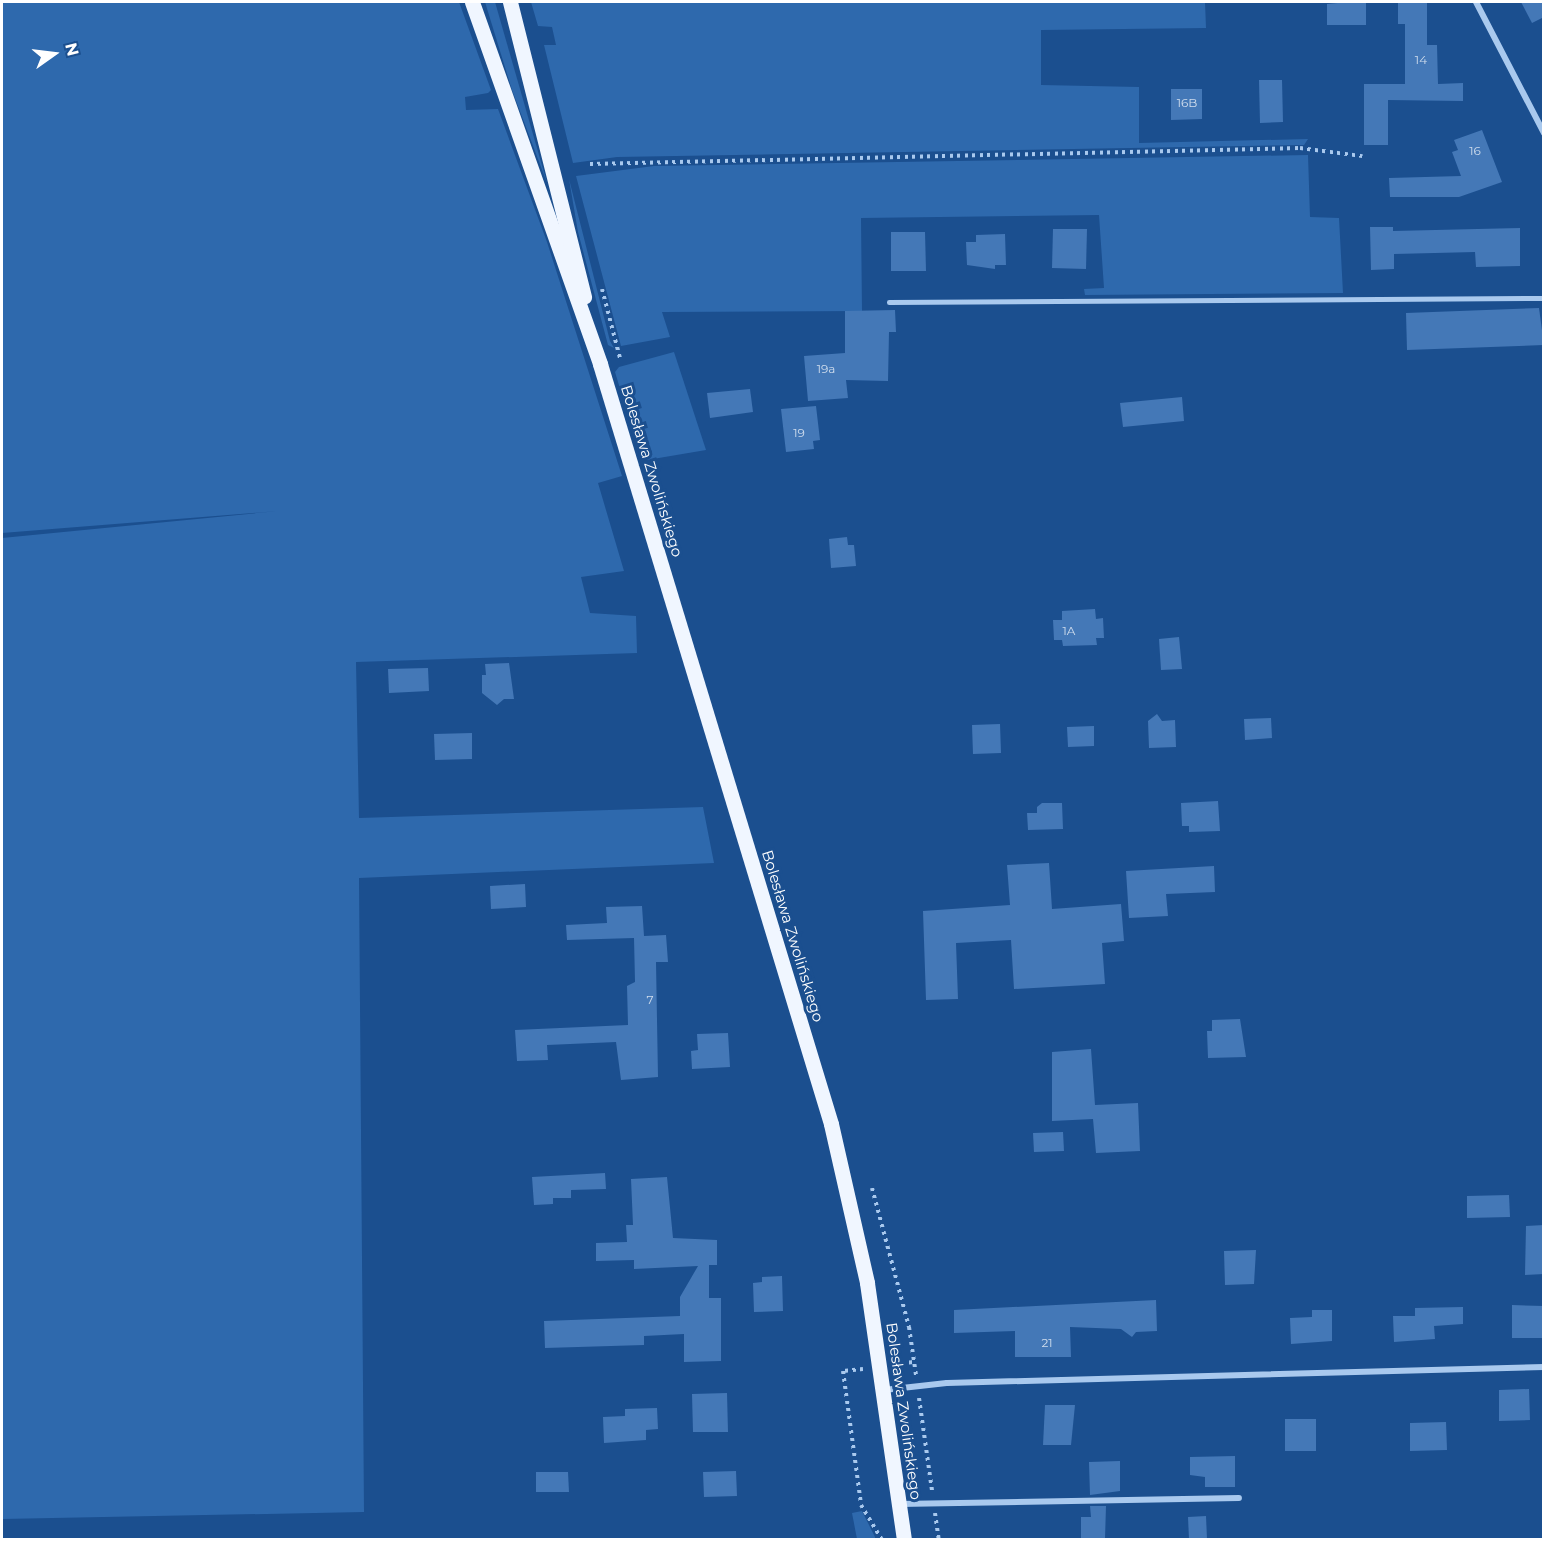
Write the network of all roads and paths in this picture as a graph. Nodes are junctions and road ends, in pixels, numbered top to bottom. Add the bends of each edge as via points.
1 (472, 2) edge
2 (510, 2) edge
3 (1476, 2) edge
4 (1544, 133) edge
5 (1362, 156) dead end
6 (590, 164) dead end
7 (1544, 298) edge
8 (889, 302) dead end
9 (597, 355) junction
10 (872, 1188) dead end
11 (914, 1362) junction
12 (880, 1366) junction
13 (1544, 1367) edge
14 (917, 1385) junction
15 (883, 1390) junction
16 (1239, 1498) dead end
17 (934, 1503) junction
18 (899, 1504) junction
19 (882, 1539) edge
20 (904, 1539) edge
21 (939, 1539) edge

1 - 9 main road, Bolesława Zwolińskiego
2 - 9 main road, Bolesława Zwolińskiego
3 - 4 street
5 - 6 path via 1300,148
7 - 8 lane
9 - 12 main road, Bolesława Zwolińskiego via 831,1124 859,1240
10 - 11 path via 909,1327
11 - 12 path
11 - 14 path
12 - 15 main road, Bolesława Zwolińskiego
12 - 19 path via 843,1371 861,1505
13 - 14 street
14 - 15 street
14 - 17 path
15 - 18 main road, Bolesława Zwolińskiego
16 - 17 street
17 - 18 street
17 - 21 path
18 - 20 main road, Bolesława Zwolińskiego

